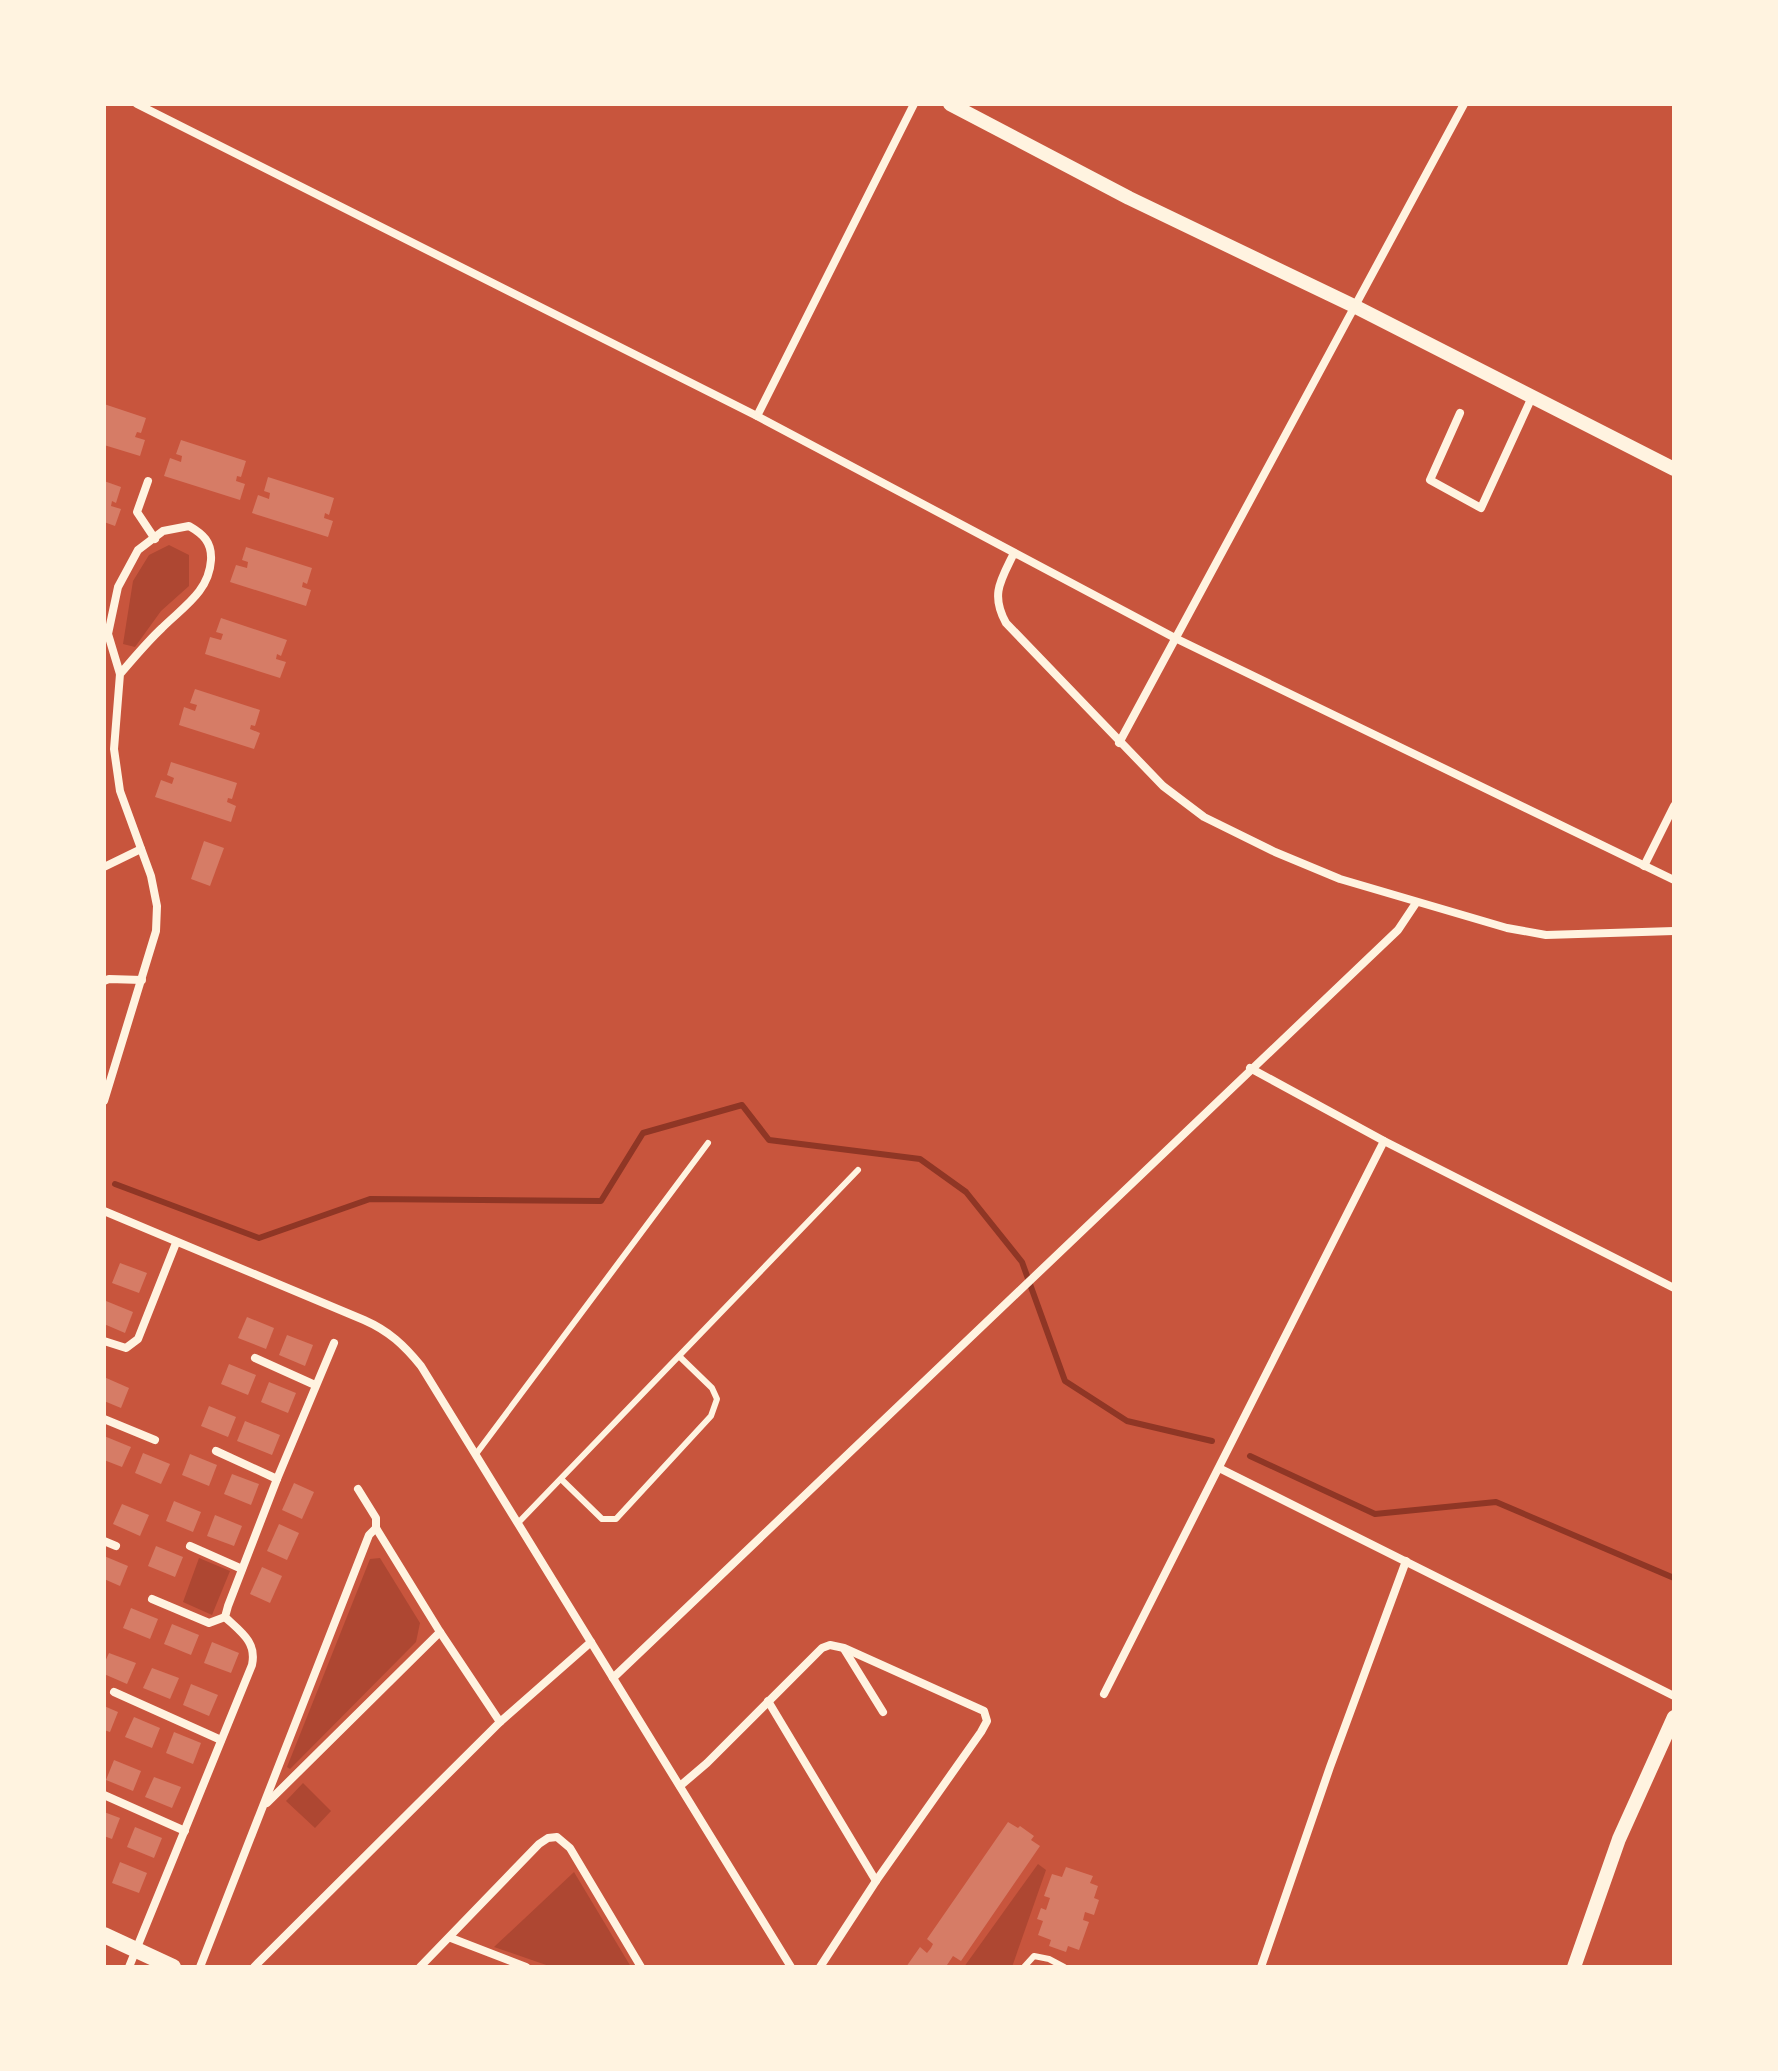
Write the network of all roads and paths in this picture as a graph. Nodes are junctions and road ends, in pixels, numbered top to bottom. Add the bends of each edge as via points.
1 (137, 104) edge
2 (914, 104) edge
3 (950, 104) edge
4 (1464, 104) edge
5 (1354, 306) junction
6 (1532, 397) junction
7 (1460, 413) dead end
8 (757, 416) junction
9 (1674, 469) edge
10 (148, 481) dead end
11 (155, 539) junction
12 (1014, 553) junction
13 (1175, 638) junction
14 (120, 674) junction
15 (1119, 743) junction
16 (114, 749) junction
17 (104, 752) edge
18 (1674, 806) edge
19 (141, 849) junction
20 (1644, 866) junction
21 (104, 867) edge
22 (1674, 880) edge
23 (1416, 903) junction
24 (1674, 931) edge
25 (142, 980) junction
26 (104, 981) edge
27 (1250, 1068) junction
28 (104, 1101) edge
29 (1384, 1141) junction
30 (708, 1143) dead end
31 (858, 1170) dead end
32 (104, 1211) edge
33 (176, 1243) junction
34 (1674, 1288) edge
35 (104, 1341) edge
36 (334, 1343) dead end
37 (680, 1357) junction
38 (255, 1358) dead end
39 (315, 1385) junction
40 (104, 1419) edge
41 (155, 1440) dead end
42 (216, 1451) dead end
43 (476, 1454) junction
44 (1221, 1469) junction
45 (277, 1479) junction
46 (561, 1479) junction
47 (358, 1489) dead end
48 (518, 1523) junction
49 (376, 1528) junction
50 (104, 1541) edge
51 (116, 1546) dead end
52 (190, 1546) dead end
53 (1406, 1561) junction
54 (242, 1569) junction
55 (152, 1599) dead end
56 (225, 1617) junction
57 (440, 1632) junction
58 (591, 1642) junction
59 (844, 1648) junction
60 (613, 1678) junction
61 (114, 1692) dead end
62 (1104, 1694) dead end
63 (1674, 1696) edge
64 (768, 1701) junction
65 (883, 1712) dead end
66 (1674, 1717) edge
67 (500, 1722) junction
68 (221, 1740) junction
69 (680, 1786) junction
70 (104, 1795) edge
71 (263, 1806) junction
72 (185, 1831) junction
73 (876, 1881) junction
74 (104, 1935) edge
75 (451, 1938) junction
76 (136, 1950) junction
77 (129, 1967) edge
78 (173, 1967) edge
79 (200, 1967) edge
80 (254, 1967) edge
81 (420, 1967) edge
82 (526, 1967) edge
83 (641, 1967) edge
84 (791, 1967) edge
85 (820, 1967) edge
86 (1024, 1967) edge
87 (1064, 1967) edge
88 (1261, 1967) edge
89 (1574, 1967) edge

1 - 8 street
2 - 8 street
3 - 5 street via 1129,198
4 - 5 street
5 - 6 street
5 - 13 street
6 - 7 street via 1481,508 1430,480
6 - 9 street
8 - 12 street
10 - 11 street via 137,512
11 - 14 street via 138,550 118,587 108,634
11 - 14 street via 163,531 189,526 205,535 210,574 197,596
12 - 13 street
12 - 15 street via 1000,581 998,610
13 - 15 street
13 - 20 street
14 - 16 street
15 - 23 street via 1204,817 1340,879
16 - 17 street
16 - 19 street via 120,791
18 - 20 street
19 - 21 street
19 - 25 street via 157,906
20 - 22 street
23 - 24 street via 1546,935
23 - 27 street via 1398,930
25 - 26 street
25 - 28 street
27 - 29 street
27 - 60 street
29 - 34 street
29 - 44 street
30 - 43 lane
31 - 37 lane
32 - 33 street
33 - 35 street via 138,1339 126,1348
33 - 43 street via 387,1331 421,1366
36 - 39 street
37 - 46 lane
37 - 46 lane via 712,1388 717,1399 711,1416 616,1519 602,1519
38 - 39 street
39 - 45 street
40 - 41 street
42 - 45 street
43 - 48 street
44 - 53 street
44 - 62 street
45 - 54 street
46 - 48 lane
47 - 49 street via 376,1518
48 - 58 street
49 - 57 street
49 - 71 street
50 - 51 street
52 - 54 street
53 - 63 street
53 - 88 street
54 - 56 street
55 - 56 street via 209,1623
56 - 68 street via 255,1653
57 - 67 street
57 - 71 street
58 - 60 street
58 - 67 street
59 - 64 street via 822,1648
59 - 65 street
59 - 73 street via 978,1707 986,1716 981,1732
60 - 69 street
61 - 68 street
64 - 69 street
64 - 73 street
66 - 89 street via 1619,1839
67 - 80 street
68 - 72 street
69 - 84 street
70 - 72 street
71 - 79 street
72 - 76 street
73 - 85 street
74 - 76 main road
75 - 81 street
75 - 82 street
75 - 83 street via 539,1844 557,1837 570,1848
76 - 77 street
76 - 78 main road
86 - 87 lane via 1034,1956

